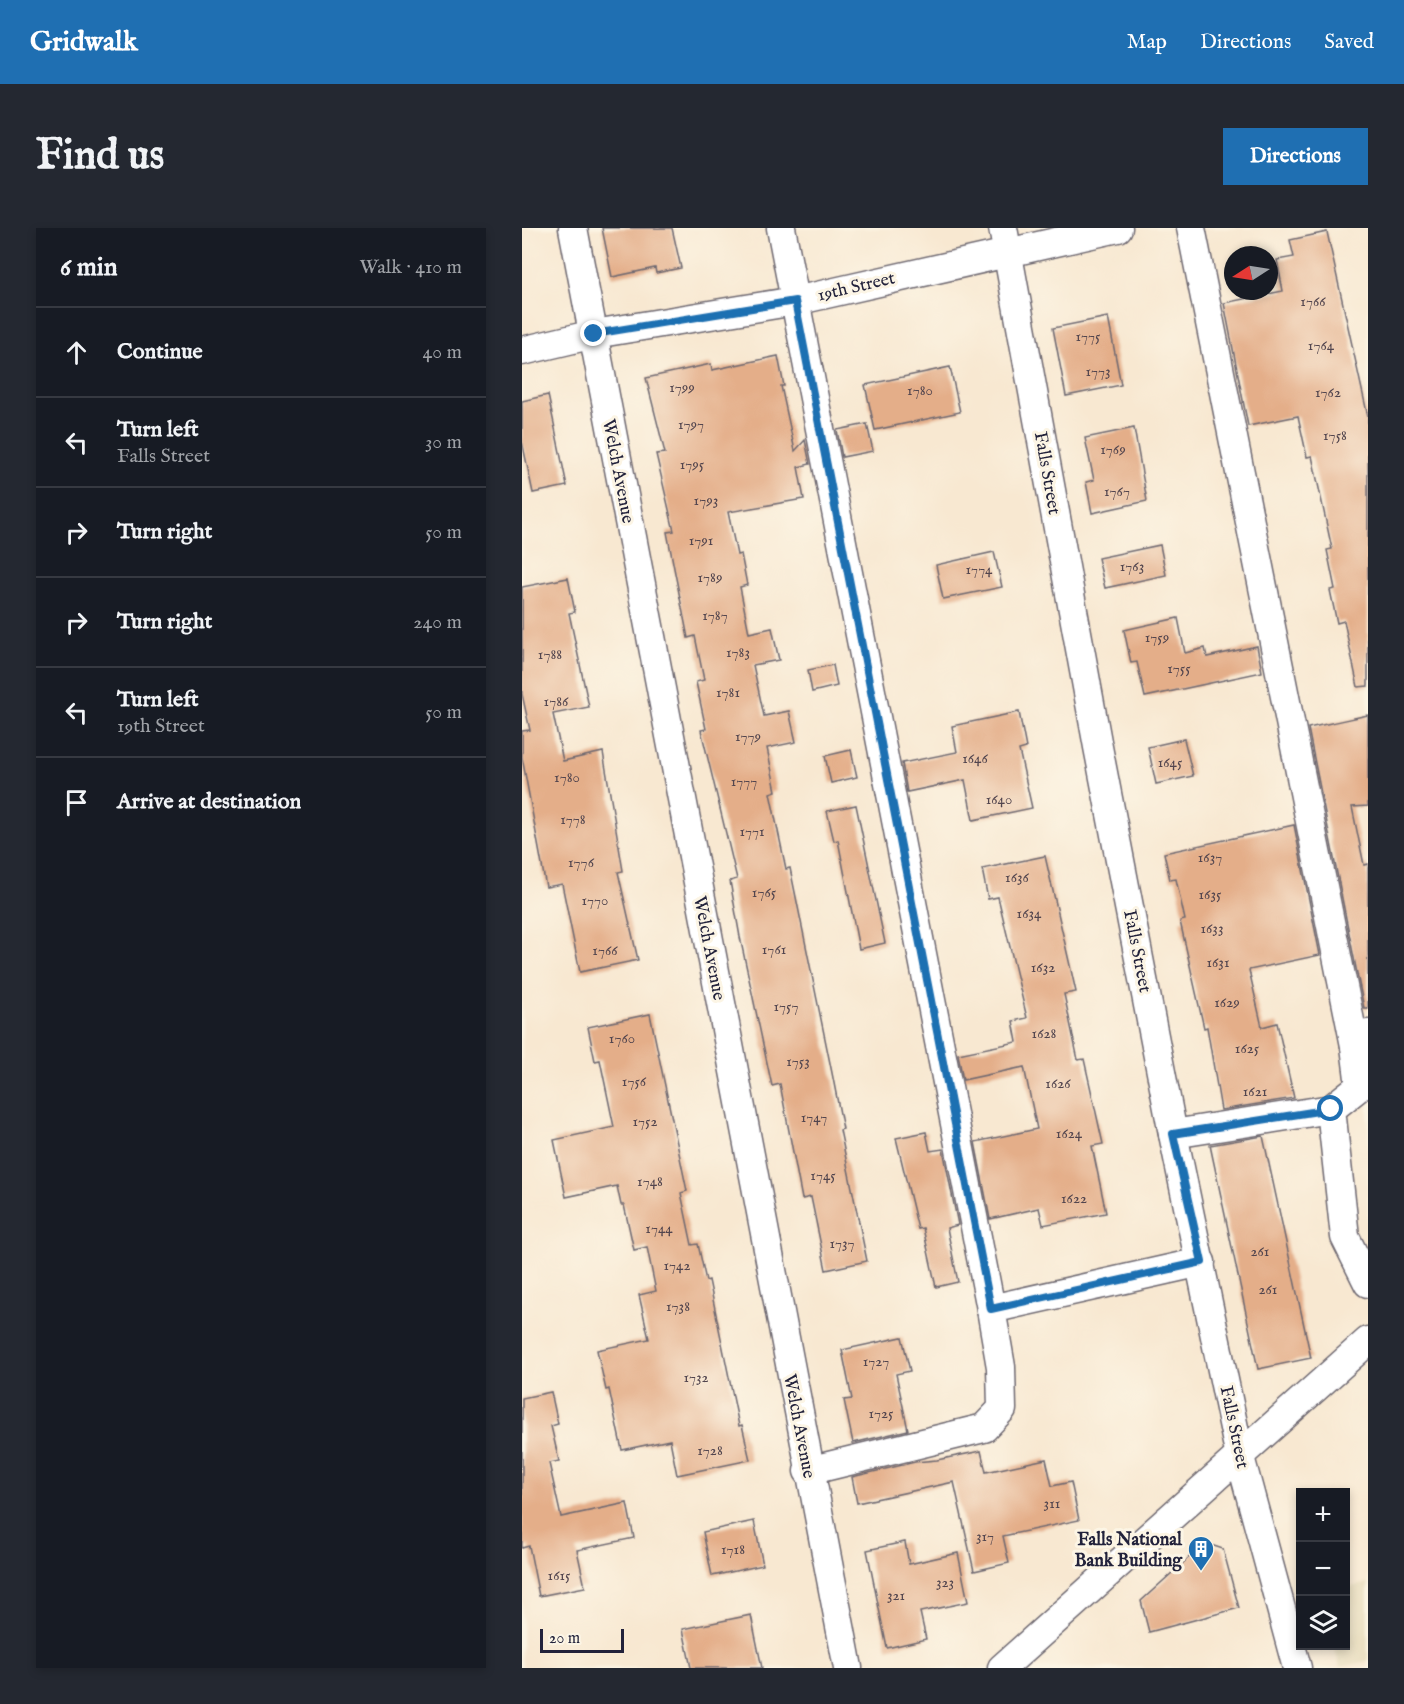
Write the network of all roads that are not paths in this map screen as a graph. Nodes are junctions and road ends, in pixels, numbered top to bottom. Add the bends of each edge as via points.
1 (573, 228) edge
2 (781, 228) edge
3 (1118, 228) edge
4 (1191, 228) edge
5 (1005, 240) edge
6 (795, 301) junction
7 (594, 334) junction
8 (522, 351) edge
9 (1361, 1040) edge
10 (1331, 1109) junction
11 (1173, 1134) junction
12 (1202, 1262) junction
13 (1368, 1282) edge
14 (991, 1309) junction
15 (1368, 1341) edge
16 (1240, 1457) junction
17 (808, 1471) junction
18 (848, 1668) edge
19 (1002, 1668) edge
20 (1297, 1668) edge

1 - 7 street, Welch Avenue
2 - 6 street
3 - 5 street, 19th Street
4 - 9 street
5 - 6 street, 19th Street
5 - 11 street, Falls Street
6 - 7 street, 19th Street
6 - 14 street
7 - 8 street, 19th Street
7 - 17 street, Welch Avenue
9 - 10 street via 1360,1086
10 - 11 street
10 - 13 street via 1345,1237
11 - 12 street, Falls Street
12 - 14 street
12 - 16 street, Falls Street
14 - 17 street via 1001,1367 1002,1409 984,1428
15 - 16 street
16 - 19 street
16 - 20 street, Falls Street
17 - 18 street, Welch Avenue

